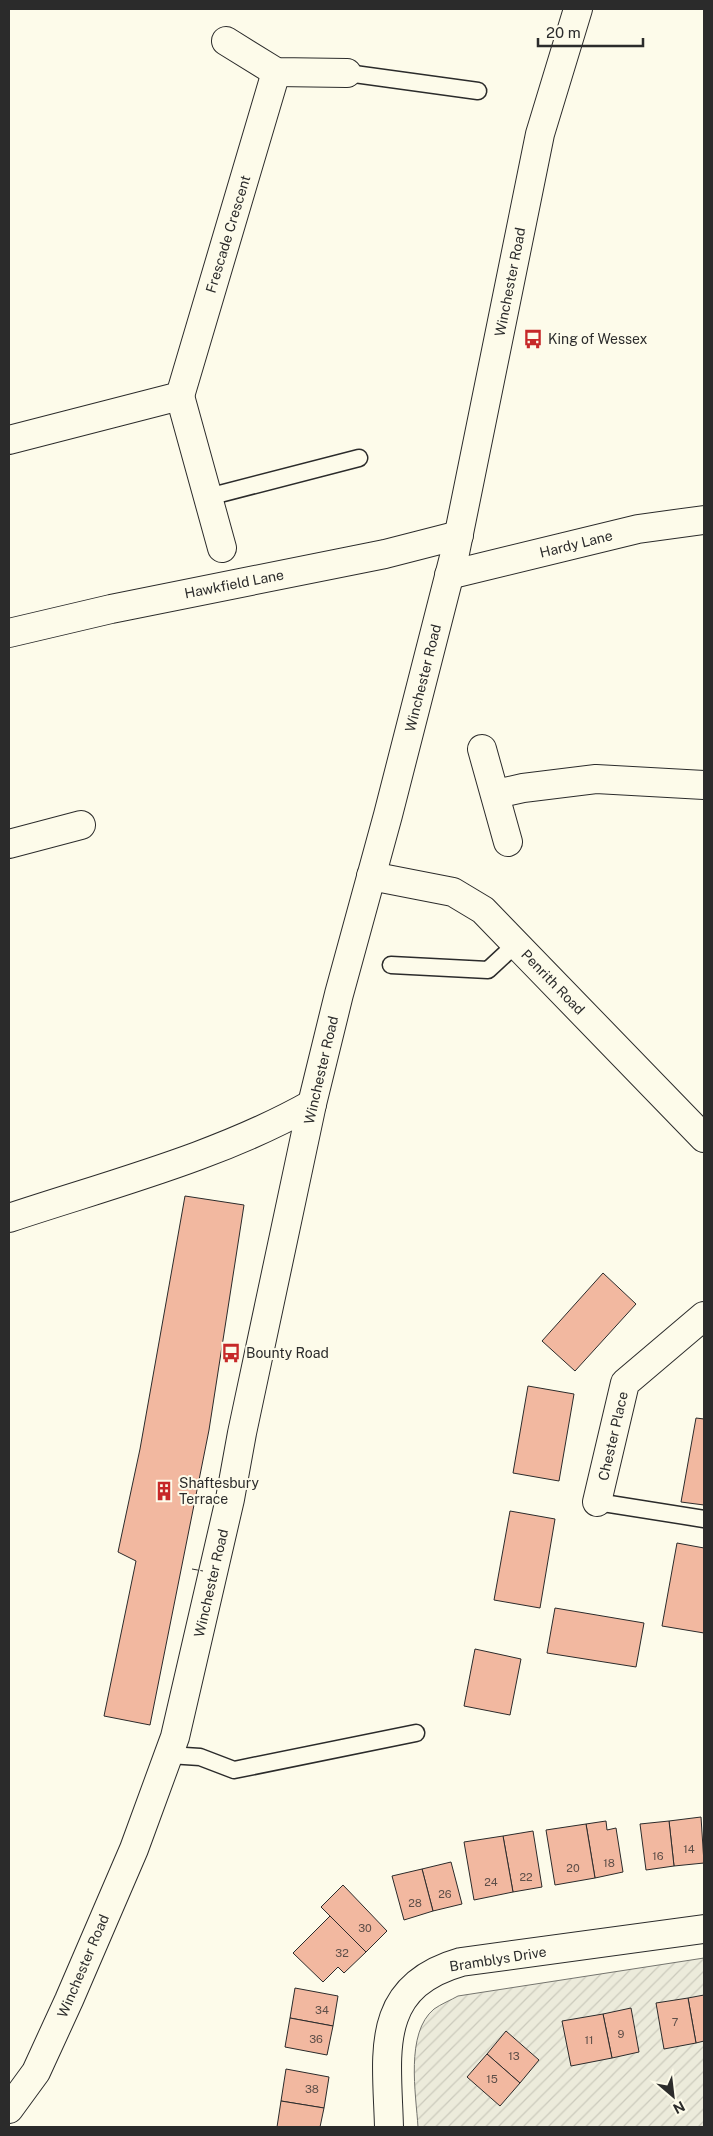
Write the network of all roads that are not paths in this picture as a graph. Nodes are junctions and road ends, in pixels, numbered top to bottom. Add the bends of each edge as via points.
1 (578, 9) edge
2 (226, 41) dead end
3 (276, 72) junction
4 (347, 74) joint
5 (478, 91) dead end
6 (180, 396) junction
7 (9, 440) edge
8 (359, 458) dead end
9 (208, 497) junction
10 (704, 520) edge
11 (459, 535) junction
12 (222, 548) dead end
13 (449, 575) junction
14 (9, 633) edge
15 (482, 749) dead end
16 (704, 785) edge
17 (496, 794) junction
18 (80, 825) dead end
19 (10, 841) edge
20 (508, 842) dead end
21 (371, 876) junction
22 (516, 944) junction
23 (392, 965) dead end
24 (312, 1104) junction
25 (704, 1138) edge
26 (9, 1218) edge
27 (704, 1316) edge
28 (597, 1502) joint
29 (704, 1519) edge
30 (416, 1733) dead end
31 (169, 1755) junction
32 (704, 1929) edge
33 (9, 2109) edge
34 (389, 2127) edge

1 - 11 street, Winchester Road via 540,134
2 - 3 street
3 - 4 street
3 - 6 street, Frescade Crescent
4 - 5 lane
6 - 7 street
6 - 9 street
8 - 9 lane
9 - 12 street
10 - 13 street, Hardy Lane via 638,528
11 - 13 street, Winchester Road
11 - 14 street, Hawkfield Lane via 384,554
13 - 21 street, Winchester Road
15 - 17 street
16 - 17 street via 596,779
17 - 20 street
18 - 19 street
21 - 22 street, Penrith Road via 452,892 483,910
21 - 24 street, Winchester Road
22 - 23 lane via 488,970
22 - 25 street, Penrith Road
24 - 26 street via 276,1124 208,1152
24 - 31 street, Winchester Road via 230,1499
27 - 28 street, Chester Place via 625,1383
28 - 29 lane
30 - 31 lane via 234,1770 200,1757
31 - 33 street, Winchester Road via 134,1849 70,2000 36,2072
32 - 34 street, Bramblys Drive via 461,1962 426,1976 403,1999 388,2035

